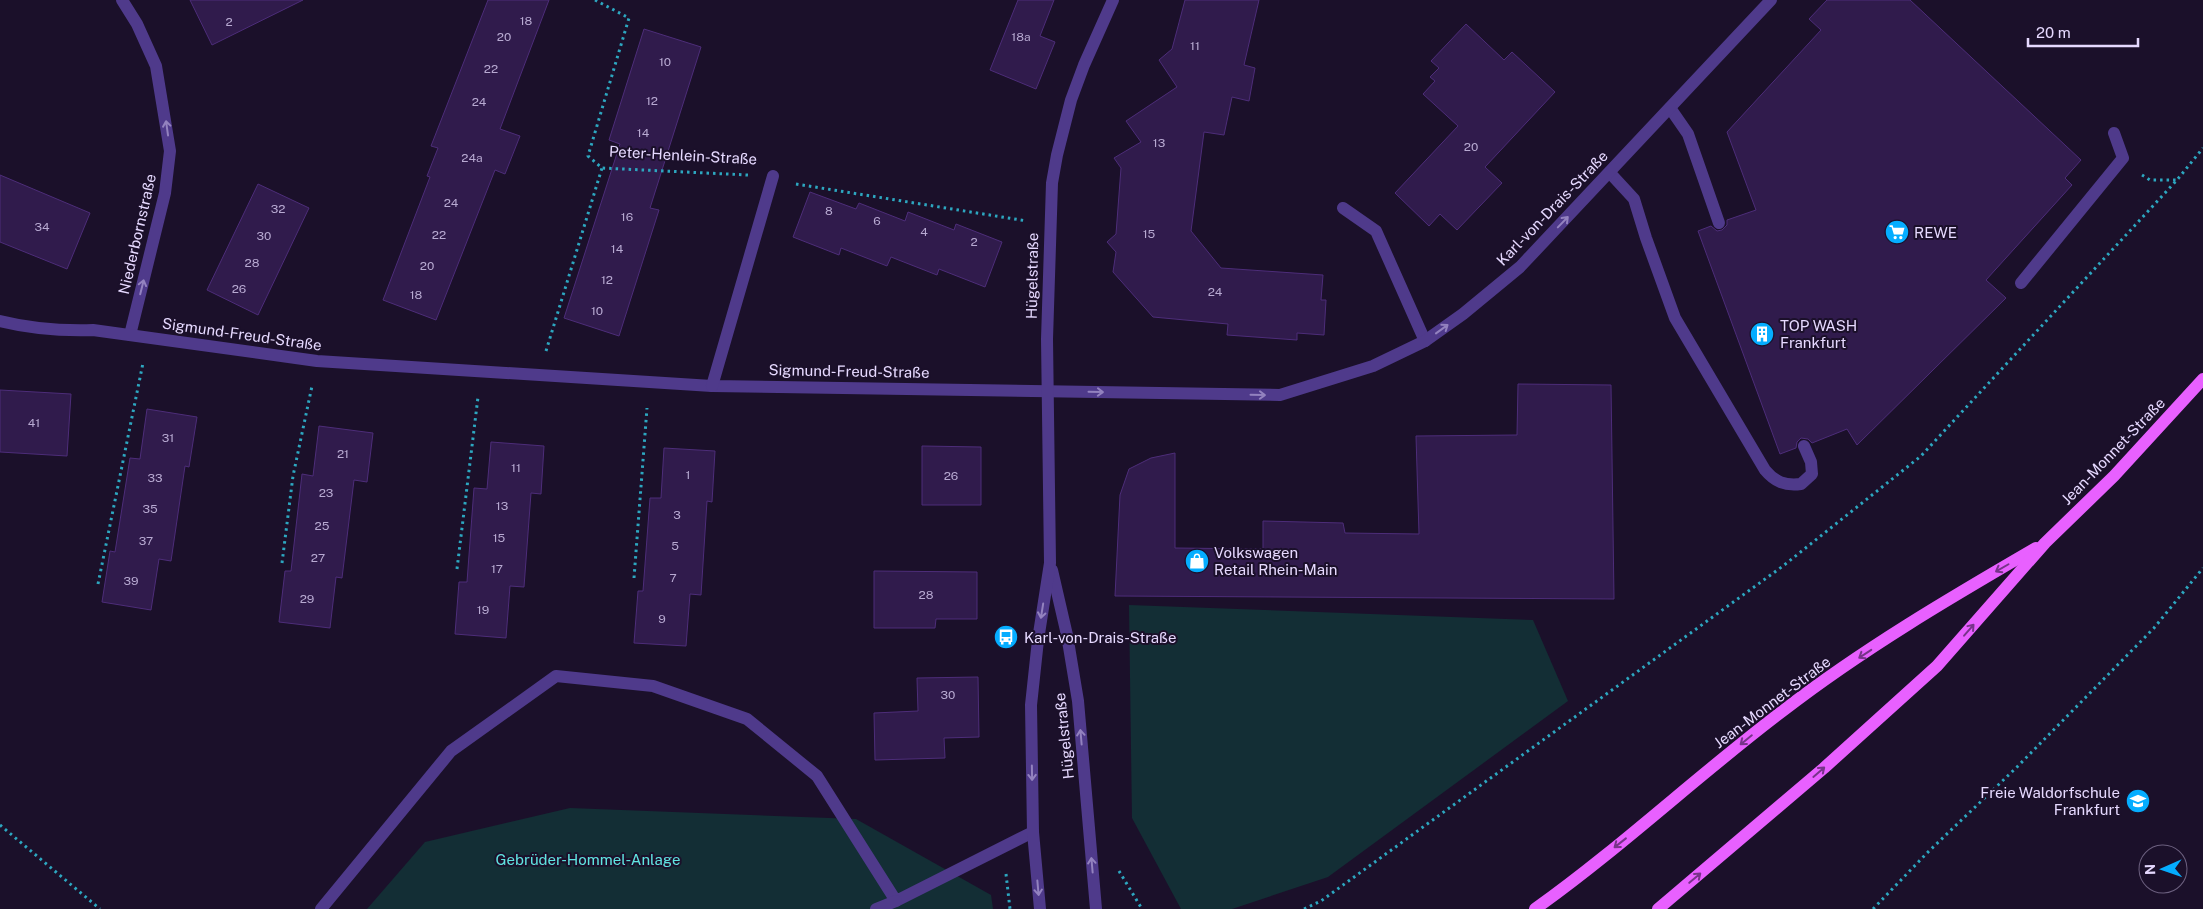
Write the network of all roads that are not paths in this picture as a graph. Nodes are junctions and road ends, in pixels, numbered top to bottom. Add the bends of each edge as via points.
1 (122, 0) edge
2 (1113, 0) edge
3 (1771, 0) edge
4 (1670, 108) junction
5 (2114, 133) dead end
6 (1610, 173) junction
7 (773, 178) road end
8 (1343, 208) dead end
9 (1719, 223) dead end
10 (2021, 283) dead end
11 (0, 321) edge
12 (130, 335) junction
13 (1425, 342) junction
14 (2203, 379) edge
15 (712, 386) junction
16 (1047, 391) junction
17 (1804, 446) dead end
18 (2045, 543) junction
19 (1050, 563) junction
20 (1033, 832) junction
21 (896, 901) junction
22 (321, 909) edge
23 (876, 909) edge
24 (1040, 909) edge
25 (1096, 909) edge
26 (1535, 909) edge
27 (1658, 909) edge

12 -> 1 street, Niederbornstraße via 165,194 170,151 156,66
2 - 16 street, Hügelstraße via 1071,100 1052,183
3 - 4 street, Karl-von-Drais-Straße
4 - 6 street, Karl-von-Drais-Straße
4 - 9 street via 1688,134
5 - 10 street via 2123,158
13 -> 6 street, Karl-von-Drais-Straße via 1520,267
6 - 17 street via 1634,199 1674,318 1772,479 1791,485 1801,484 1812,474
7 - 15 street, Peter-Henlein-Straße
8 - 13 street via 1376,231
11 - 12 street, Sigmund-Freud-Straße via 29,328
12 - 15 street, Sigmund-Freud-Straße via 317,361
16 -> 13 street, Karl-von-Drais-Straße via 1280,395 1373,366
14 - 18 main road, Jean-Monnet-Straße via 2114,476
15 - 16 street, Sigmund-Freud-Straße
16 - 19 street, Hügelstraße
18 -> 26 main road, Jean-Monnet-Straße via 1942,603 1784,709
27 -> 18 main road, Jean-Monnet-Straße via 1824,768 1937,666
19 -> 20 street, Hügelstraße via 1031,705
25 -> 19 street, Hügelstraße via 1078,701
20 - 21 street
20 -> 24 street, Hügelstraße
21 - 22 street via 817,776 747,718 653,686 556,676 451,751
21 - 23 street

